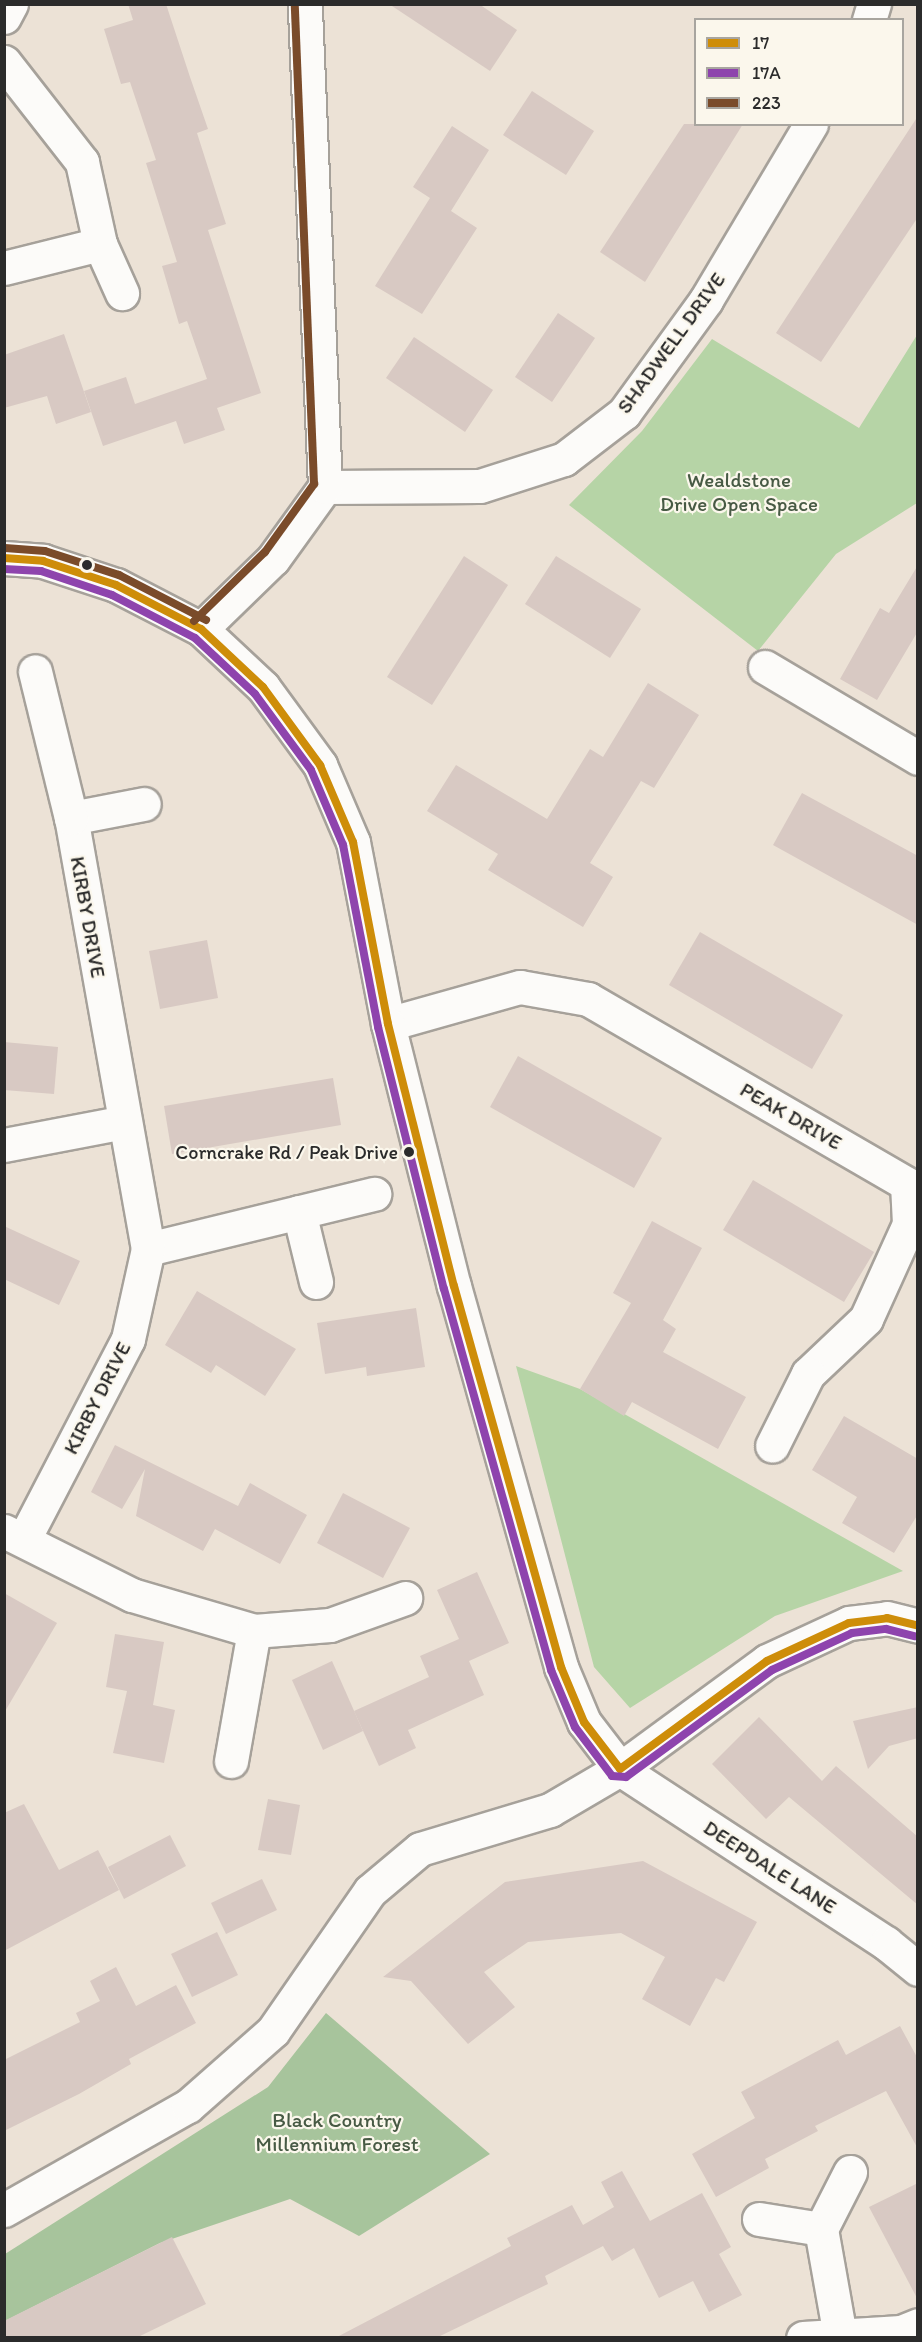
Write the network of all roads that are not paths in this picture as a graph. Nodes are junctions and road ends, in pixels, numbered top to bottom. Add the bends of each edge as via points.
1 (11, 4) edge
2 (305, 4) edge
3 (4, 17) edge
4 (4, 62) edge
5 (810, 126) edge
6 (100, 244) junction
7 (4, 268) edge
8 (122, 293) dead end
9 (325, 487) junction
10 (4, 558) edge
11 (201, 629) junction
12 (765, 667) dead end
13 (34, 671) dead end
14 (918, 758) edge
15 (144, 804) dead end
16 (71, 818) junction
17 (388, 1024) junction
18 (125, 1122) junction
19 (4, 1145) edge
20 (374, 1194) dead end
21 (299, 1212) junction
22 (148, 1249) junction
23 (316, 1282) dead end
24 (772, 1446) dead end
25 (14, 1535) edge
26 (405, 1598) dead end
27 (918, 1626) edge
28 (254, 1631) junction
29 (231, 1761) dead end
30 (620, 1769) junction
31 (918, 1969) edge
32 (850, 2172) dead end
33 (4, 2210) edge
34 (759, 2219) dead end
35 (821, 2229) junction
36 (918, 2325) edge
37 (840, 2336) junction
38 (803, 2337) edge

1 - 3 street
2 - 9 street
4 - 6 street via 82,162
5 - 9 street, SHADWELL DRIVE via 706,300 624,413 564,459 480,486
6 - 7 street
6 - 8 street
9 - 11 street via 273,559
10 - 11 street, DEEPDALE LANE via 43,561 116,585
11 - 17 street, DEEPDALE LANE via 262,687 320,765 352,842
12 - 14 street
13 - 16 street, KIRBY DRIVE
15 - 16 street
16 - 18 street, KIRBY DRIVE
17 - 24 street, PEAK DRIVE via 520,987 588,999 907,1184 909,1224 866,1319 808,1374
17 - 30 street, DEEPDALE LANE via 454,1286 561,1667 584,1722
18 - 19 street
18 - 22 street, KIRBY DRIVE
20 - 21 street
21 - 22 street
21 - 23 street
22 - 25 street, KIRBY DRIVE via 128,1340
25 - 28 street via 132,1595
26 - 28 street via 330,1625
27 - 30 street via 887,1618 849,1623 767,1661
28 - 29 street
30 - 31 street, DEEPDALE LANE via 886,1943
30 - 33 street via 550,1810 420,1849 370,1891 273,2031 188,2106
32 - 35 street
34 - 35 street
35 - 37 street
36 - 37 street via 901,2332
37 - 38 street

